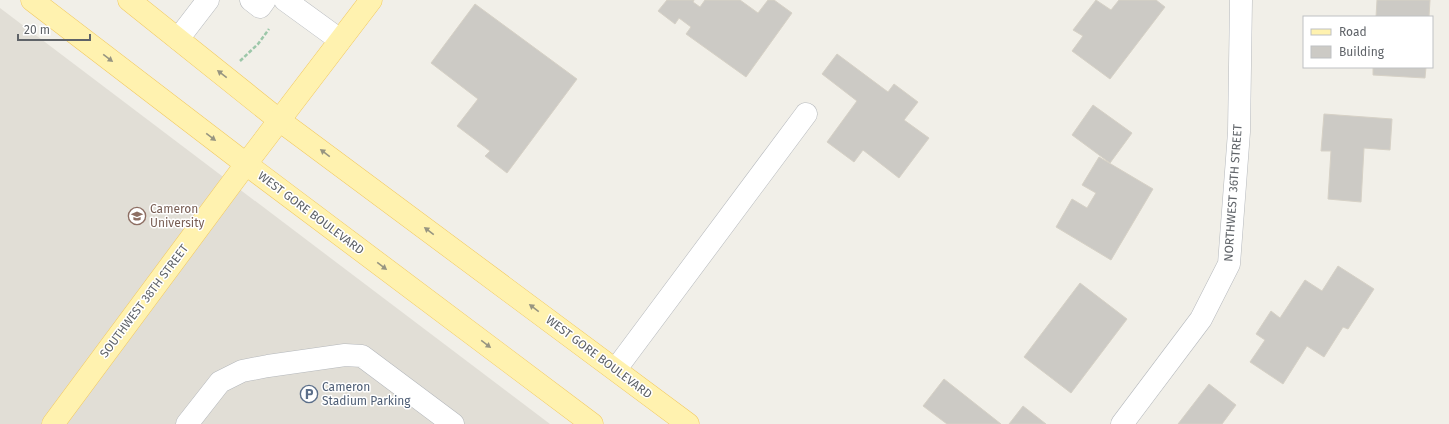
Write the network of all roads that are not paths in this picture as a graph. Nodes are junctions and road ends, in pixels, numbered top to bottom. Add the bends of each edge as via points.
1 (32, 0) edge
2 (129, 0) edge
3 (208, 0) edge
4 (250, 0) edge
5 (265, 0) edge
6 (371, 0) edge
7 (1241, 0) edge
8 (287, 2) edge
9 (178, 39) junction
10 (340, 40) junction
11 (806, 114) dead end
12 (279, 120) junction
13 (246, 164) junction
14 (616, 370) junction
15 (53, 424) edge
16 (187, 424) edge
17 (453, 424) edge
18 (592, 424) edge
19 (688, 424) edge
20 (1122, 424) edge

1 -> 13 main road, WEST GORE BOULEVARD
2 - 9 main road, WEST GORE BOULEVARD
3 - 9 street
4 - 5 street via 260,7
6 - 10 main road, SOUTHWEST 38TH STREET
7 - 20 street, NORTHWEST 36TH STREET via 1239,132 1229,264 1201,319
8 - 10 street
12 -> 9 main road, WEST GORE BOULEVARD
10 - 12 main road, SOUTHWEST 38TH STREET
11 - 14 street
12 - 13 main road, SOUTHWEST 38TH STREET
14 -> 12 main road, WEST GORE BOULEVARD
13 - 15 main road, SOUTHWEST 38TH STREET
13 -> 18 main road, WEST GORE BOULEVARD
14 - 19 main road, WEST GORE BOULEVARD
16 - 17 street via 220,382 242,371 345,355 362,356

